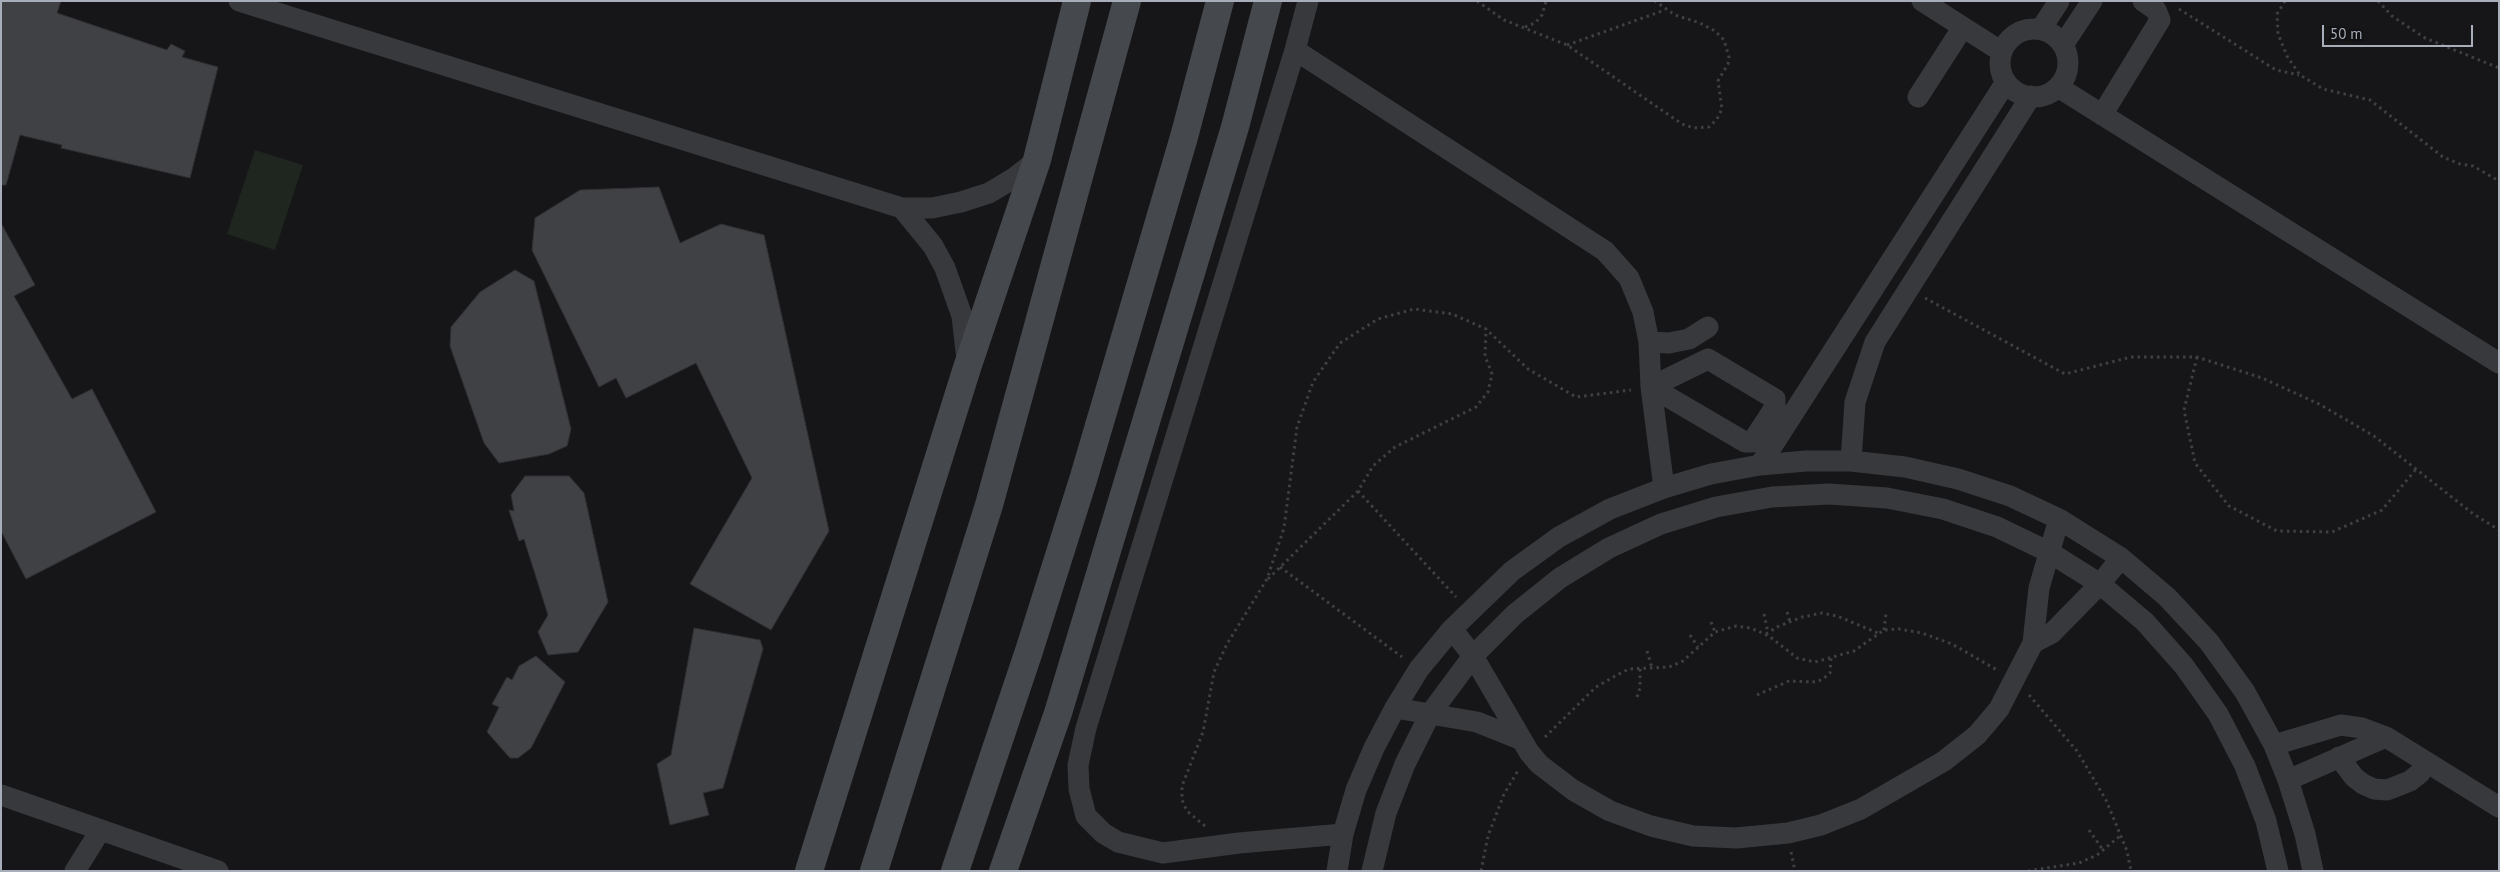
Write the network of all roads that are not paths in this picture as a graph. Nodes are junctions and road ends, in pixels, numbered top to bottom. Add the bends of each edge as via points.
1 (239, 1) edge
2 (1076, 1) edge
3 (1127, 1) edge
4 (1220, 1) edge
5 (1268, 1) edge
6 (1308, 1) edge
7 (1922, 1) edge
8 (2058, 1) edge
9 (2092, 1) edge
10 (2143, 1) edge
11 (1962, 27) junction
12 (2041, 29) junction
13 (2063, 45) junction
14 (1295, 50) junction
15 (2002, 52) junction
16 (2006, 82) junction
17 (2058, 87) junction
18 (2031, 96) junction
19 (1918, 97) dead end
20 (2102, 115) junction
21 (1038, 160) junction
22 (902, 208) junction
23 (1708, 327) dead end
24 (1649, 342) junction
25 (2499, 363) edge
26 (967, 368) junction
27 (1651, 387) junction
28 (1851, 461) junction
29 (1760, 465) junction
30 (1664, 488) junction
31 (2059, 519) junction
32 (2049, 552) junction
33 (2121, 558) junction
34 (2100, 584) junction
35 (1452, 629) junction
36 (2033, 643) junction
37 (1473, 656) junction
38 (1395, 708) junction
39 (1430, 714) junction
40 (2386, 737) junction
41 (2274, 745) junction
42 (1525, 746) junction
43 (2339, 757) junction
44 (2426, 762) junction
45 (2288, 780) junction
46 (1, 795) edge
47 (2499, 807) edge
48 (100, 831) junction
49 (1343, 834) junction
50 (76, 871) edge
51 (218, 871) edge
52 (809, 871) edge
53 (874, 871) edge
54 (955, 871) edge
55 (1003, 871) edge
56 (1337, 871) edge
57 (1372, 871) edge
58 (2278, 871) edge
59 (2312, 871) edge

1 - 22 street
2 - 21 street
3 - 53 street via 989,505
4 - 54 street via 1184,137 1080,490
5 - 55 street via 1235,127 1058,714
6 - 14 street
7 - 11 street
8 - 12 street
9 - 13 street
10 - 20 street via 2156,10 2160,20
11 - 15 street
11 - 19 street
12 - 13 street via 2054,35
12 - 15 street via 2020,31
13 - 17 street via 2068,67
14 - 24 street via 1605,251 1629,278 1643,312
14 - 49 street via 1086,728 1078,765 1079,789 1086,816 1102,833 1118,842 1163,853
15 - 16 street via 2000,64
16 - 18 street via 2017,92
16 - 29 street
17 - 18 street via 2045,94
17 - 20 street
18 - 28 street via 1874,342 1855,402
20 - 25 street
21 - 22 street via 989,193 932,208
21 - 26 street
22 - 26 street via 933,246 955,291 965,333
23 - 24 street via 1689,339
24 - 27 street
26 - 52 street
27 - 27 street via 1708,359 1773,397 1776,404 1754,441 1747,443
27 - 30 street
28 - 29 street
28 - 31 street via 1905,467 1958,479 2010,496
29 - 30 street via 1711,474
30 - 35 street via 1610,509 1559,537 1512,571
31 - 32 street
31 - 33 street
32 - 34 street
32 - 36 street via 2039,588
32 - 37 street via 1997,527 1942,509 1886,498 1829,494 1772,498 1716,507 1661,524 1601,553 1560,578 1515,614
33 - 34 street
33 - 41 street via 2168,597 2209,642 2245,692
34 - 36 street via 2052,633
34 - 58 street via 2145,622 2184,666 2218,714 2249,775 2266,821
35 - 37 street
35 - 38 street via 1419,669
36 - 42 street via 1999,709 1977,735 1944,761 1861,810 1788,833 1736,838 1693,836 1651,826 1610,811 1573,790 1539,764
37 - 39 street
37 - 42 street
38 - 39 street
38 - 49 street via 1356,790
39 - 42 street via 1478,722
39 - 57 street via 1386,813
40 - 41 street via 2362,728 2341,725
40 - 43 street
40 - 44 street
41 - 45 street
43 - 44 street via 2363,784 2387,790 2410,781
43 - 45 street
44 - 47 street
45 - 59 street via 2306,834
46 - 48 street
48 - 50 street
48 - 51 street
49 - 56 street

